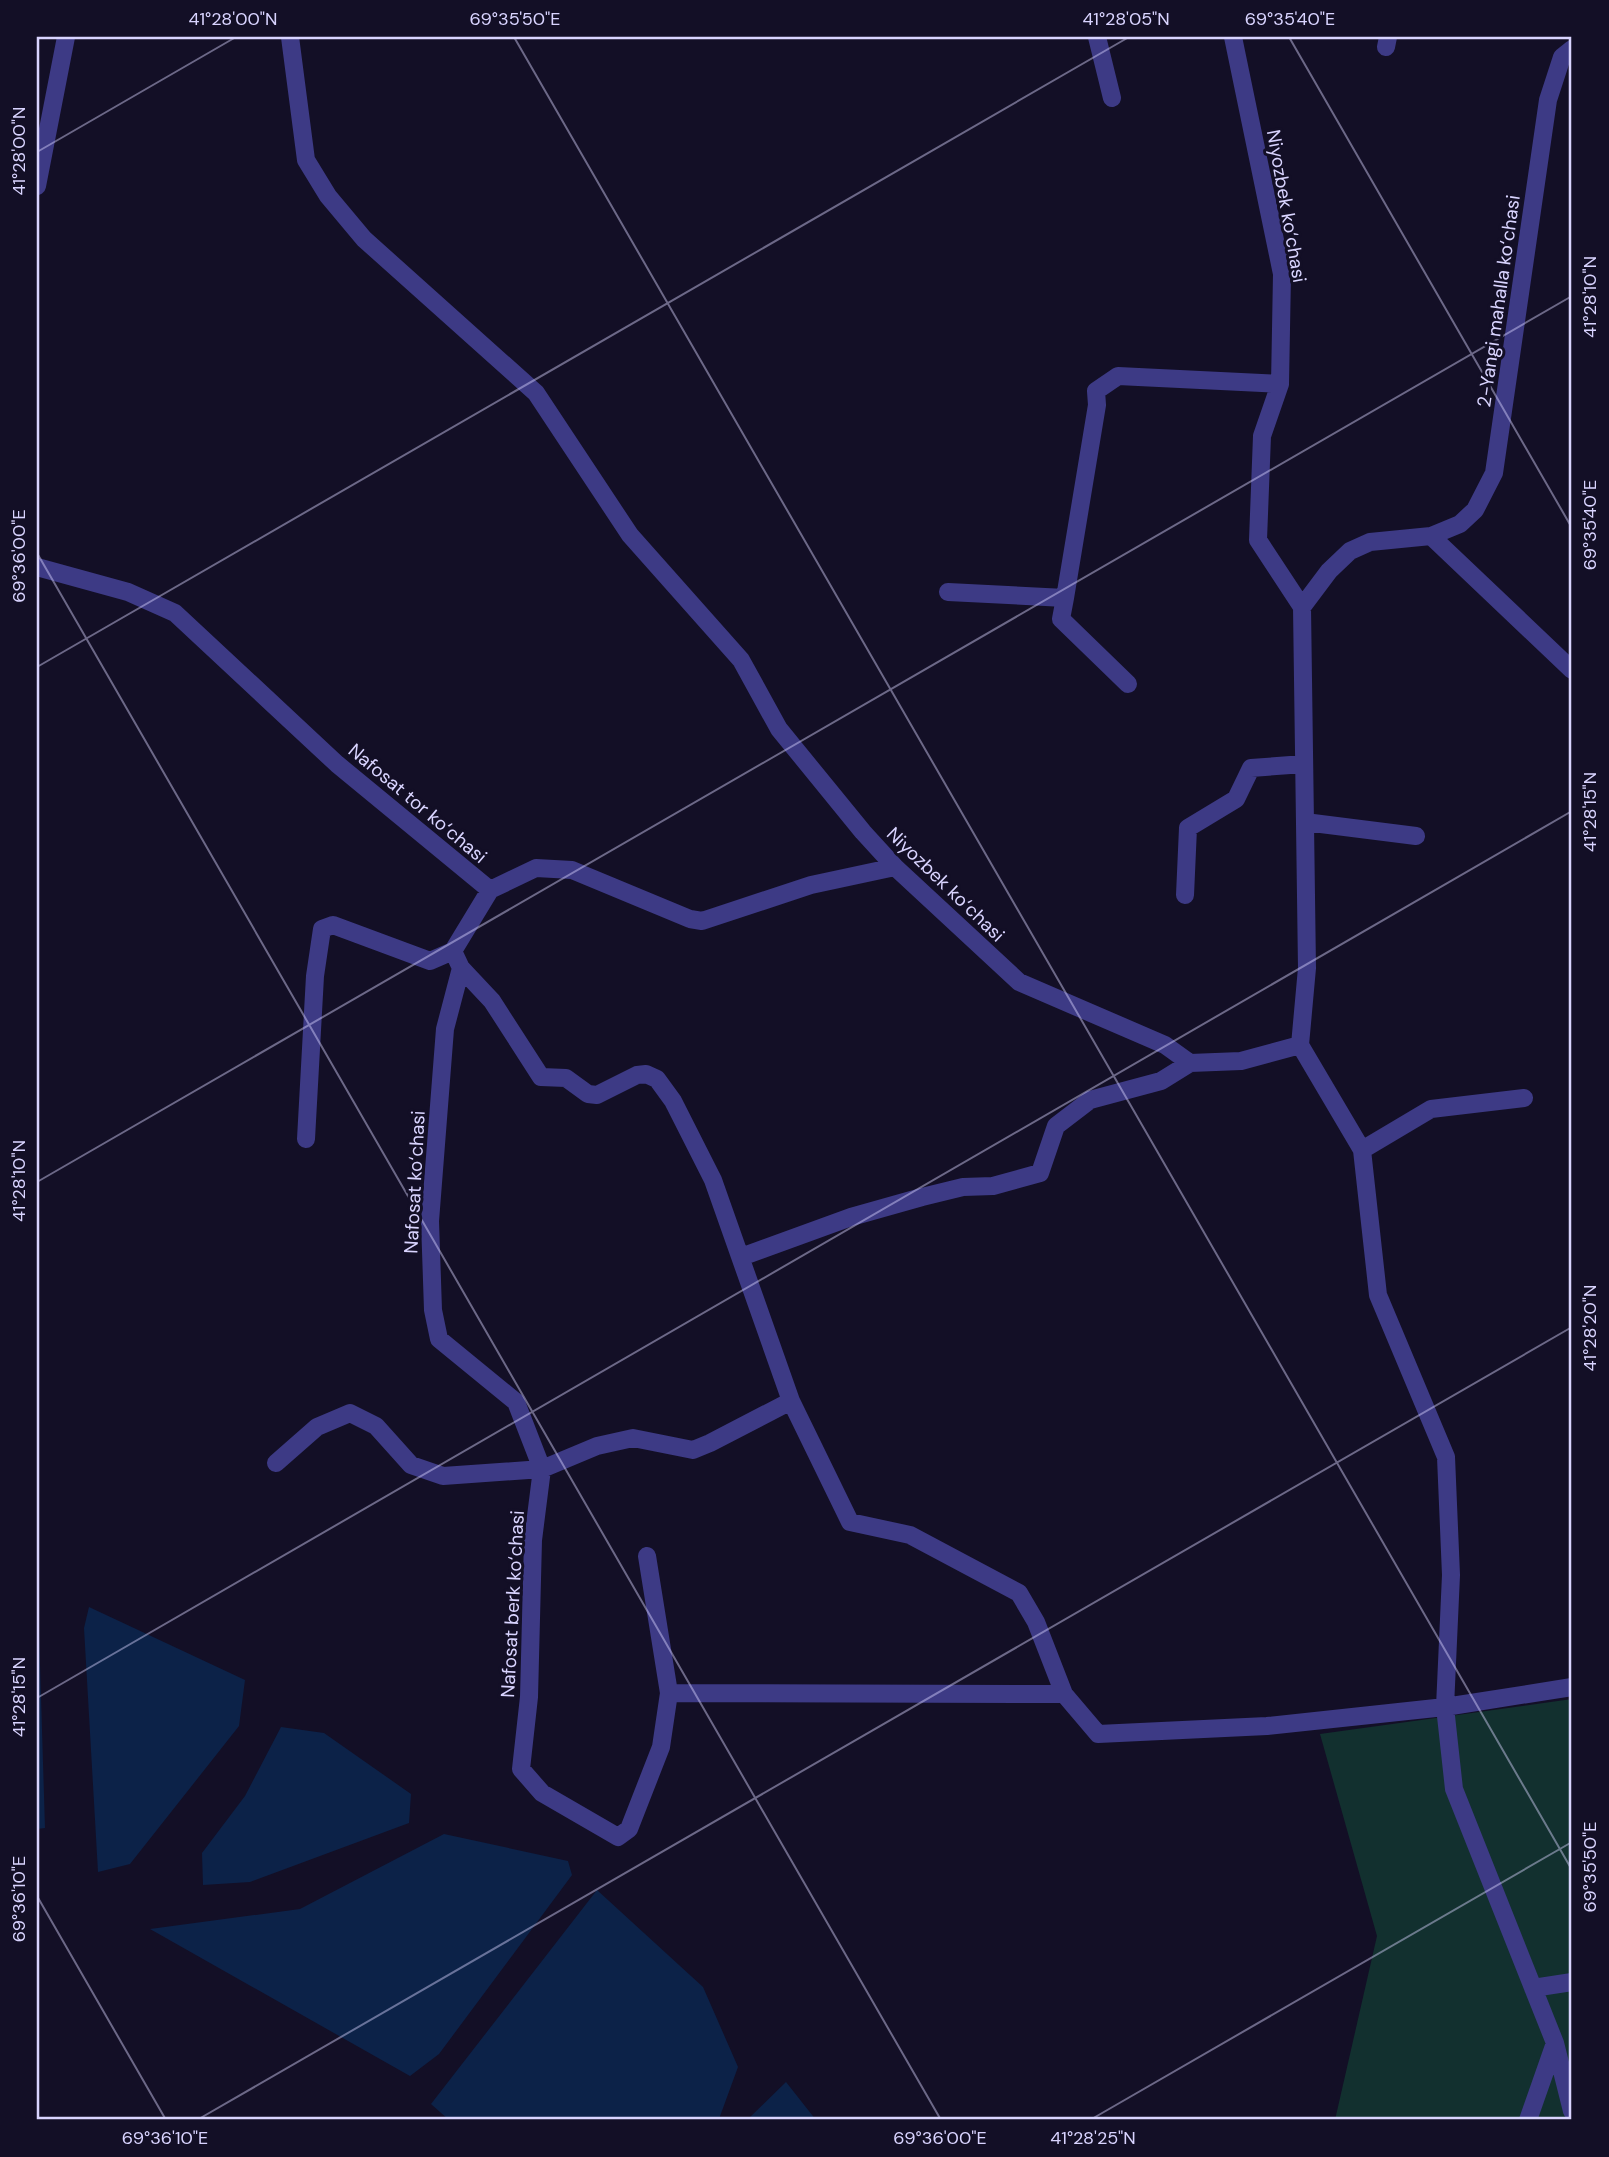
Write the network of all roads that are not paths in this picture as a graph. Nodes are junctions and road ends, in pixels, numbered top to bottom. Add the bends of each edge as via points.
1 (66, 37) edge
2 (290, 37) edge
3 (1097, 37) edge
4 (1233, 37) edge
5 (1572, 49) edge
6 (1112, 98) dead end
7 (37, 186) edge
8 (1280, 384) junction
9 (1431, 536) junction
10 (37, 567) edge
11 (948, 592) dead end
12 (1065, 598) junction
13 (1302, 607) junction
14 (1572, 670) edge
15 (1128, 684) dead end
16 (1304, 764) junction
17 (1305, 822) junction
18 (1416, 836) dead end
19 (895, 867) junction
20 (490, 890) junction
21 (1185, 895) dead end
22 (453, 951) junction
23 (461, 968) junction
24 (1300, 1045) junction
25 (1190, 1063) junction
26 (1524, 1098) dead end
27 (306, 1139) dead end
28 (1362, 1150) junction
29 (741, 1257) junction
30 (791, 1401) junction
31 (276, 1463) dead end
32 (541, 1469) junction
33 (648, 1556) dead end
34 (1572, 1686) edge
35 (669, 1693) junction
36 (1064, 1694) junction
37 (1445, 1707) junction
38 (1572, 1982) edge
39 (1533, 1988) junction
40 (1555, 2043) junction
41 (1572, 2111) edge
42 (1528, 2120) edge

1 - 7 street
2 - 19 street, Niyozbek ko‘chasi via 306,160 328,196 365,239 536,393 630,535 741,660 779,729
3 - 6 street
4 - 8 street, Niyozbek ko‘chasi via 1282,275
5 - 9 street, 2-Yangi mahalla ko‘chasi via 1562,57 1548,100 1494,473 1475,510 1460,524
8 - 12 street via 1118,376 1096,391
8 - 13 street, Niyozbek ko‘chasi via 1262,436 1258,540
9 - 13 street, 2-Yangi mahalla ko‘chasi via 1370,542 1350,551
9 - 14 street
10 - 20 street, Nafosat tor ko‘chasi via 128,592 175,613 337,764
11 - 12 street
12 - 15 street via 1061,619
13 - 16 street
16 - 17 street
16 - 21 street via 1251,768 1236,799 1188,828
17 - 18 street
17 - 24 street via 1307,968
19 - 20 street, Nafosat tor ko‘chasi via 811,885 702,920 572,870 536,868
19 - 25 street, Niyozbek ko‘chasi via 1018,982 1165,1045
20 - 22 street
22 - 23 street
22 - 27 street via 430,961 333,925 322,929
23 - 29 street via 492,1001 541,1077 566,1078 597,1095 637,1075 657,1079 713,1180
23 - 32 street, Nafosat ko‘chasi via 445,1029 430,1221 433,1310 439,1339 516,1402
24 - 25 street via 1241,1061
24 - 28 street
25 - 29 street via 1161,1081 1090,1100 1056,1126 1040,1173 922,1197
26 - 28 street via 1431,1110
28 - 37 street via 1378,1295 1447,1457 1451,1575
29 - 30 street
30 - 32 street via 693,1450 633,1438 597,1446
30 - 36 street via 850,1522 910,1535 1019,1593 1037,1622
31 - 32 street via 317,1427 350,1413 376,1426 411,1465 443,1476
32 - 35 street, Nafosat berk ko‘chasi via 521,1769 542,1793 618,1837 629,1829 661,1747
33 - 35 street, Nafosat berk ko‘chasi
34 - 37 street
35 - 36 street
36 - 37 street via 1098,1734 1267,1726
37 - 39 street via 1454,1789
38 - 39 street
39 - 40 street
40 - 41 street
40 - 42 street

